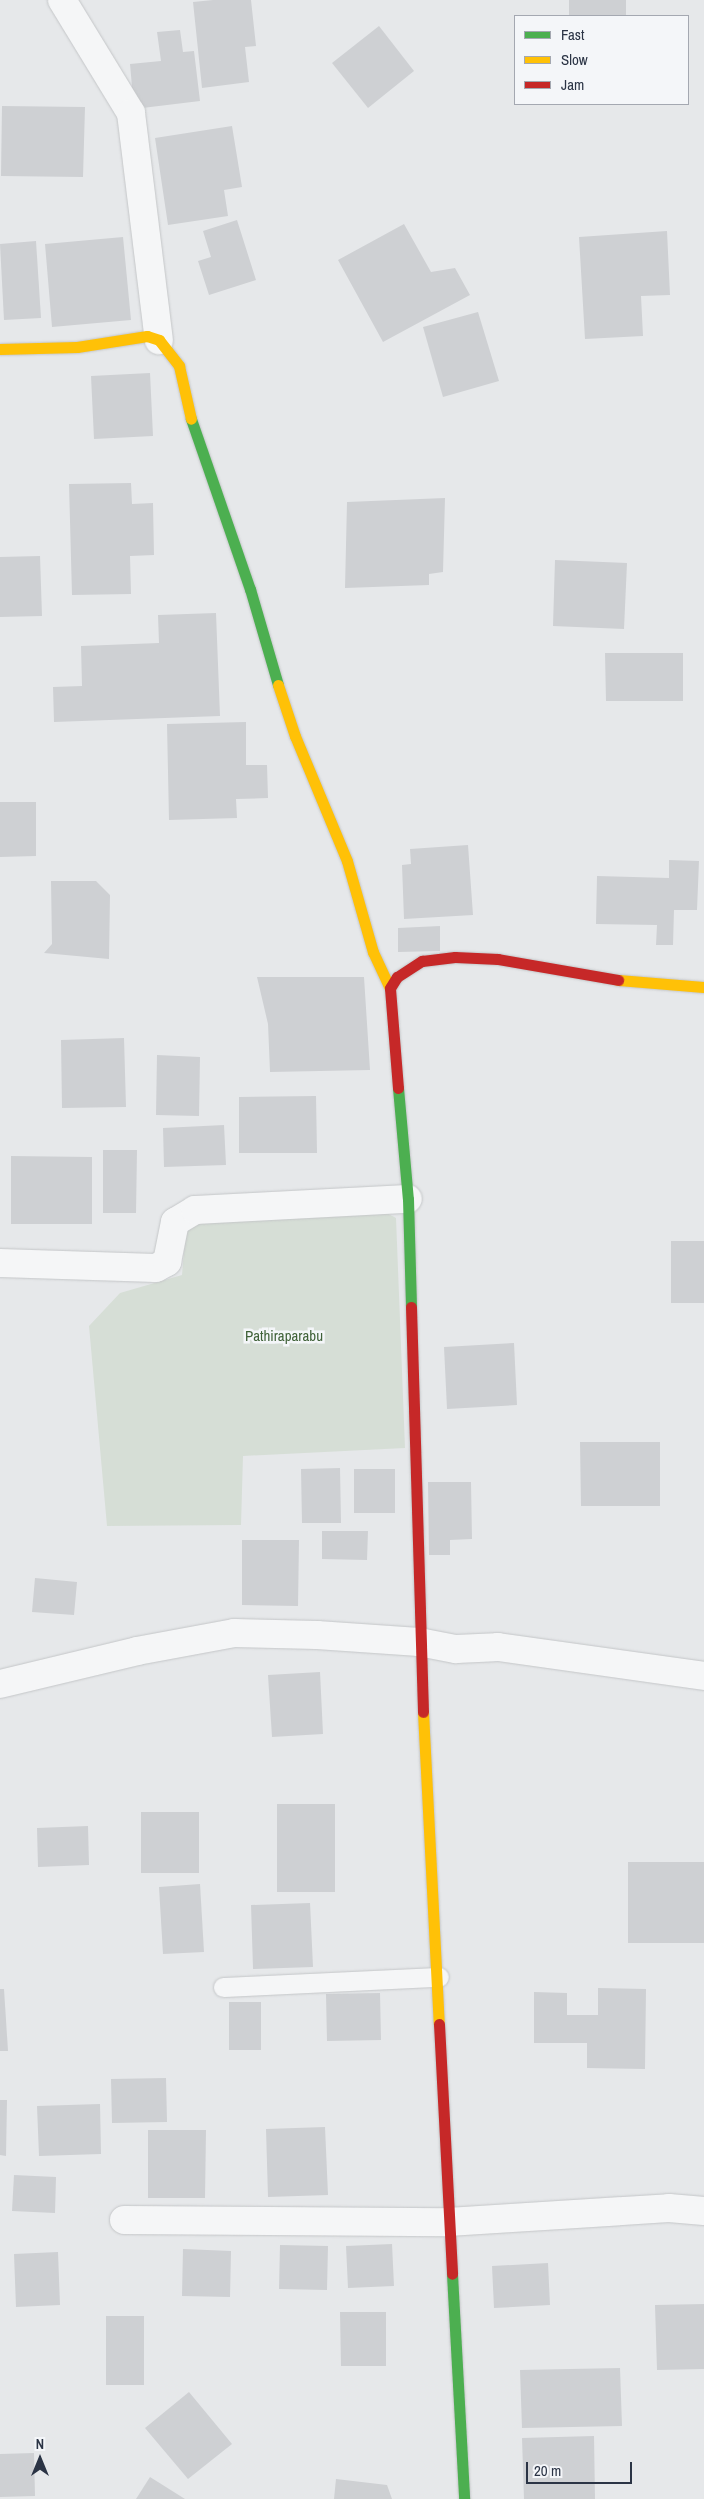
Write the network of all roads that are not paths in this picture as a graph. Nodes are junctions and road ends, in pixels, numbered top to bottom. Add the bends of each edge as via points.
1 (62, 0) edge
2 (159, 340) junction
3 (0, 349) edge
4 (704, 986) edge
5 (390, 988) junction
6 (408, 1199) junction
7 (0, 1263) edge
8 (420, 1642) junction
9 (704, 1676) edge
10 (0, 1684) edge
11 (439, 1977) junction
12 (223, 1987) dead end
13 (704, 2211) edge
14 (124, 2220) dead end
15 (448, 2222) junction
16 (464, 2499) edge

1 - 2 street via 131,113
2 - 3 street via 147,336 77,347
2 - 5 street via 179,366 187,408 250,590 295,736 347,862 373,952
4 - 5 street via 635,983 498,959 455,957 422,961 397,977
5 - 6 street
6 - 7 street via 195,1210 175,1222 167,1262 156,1268
6 - 8 street
8 - 9 street via 456,1649 498,1648
8 - 10 street via 234,1633 137,1651
8 - 11 street
11 - 12 lane
11 - 15 street
13 - 15 street via 670,2208
14 - 15 street
15 - 16 street

